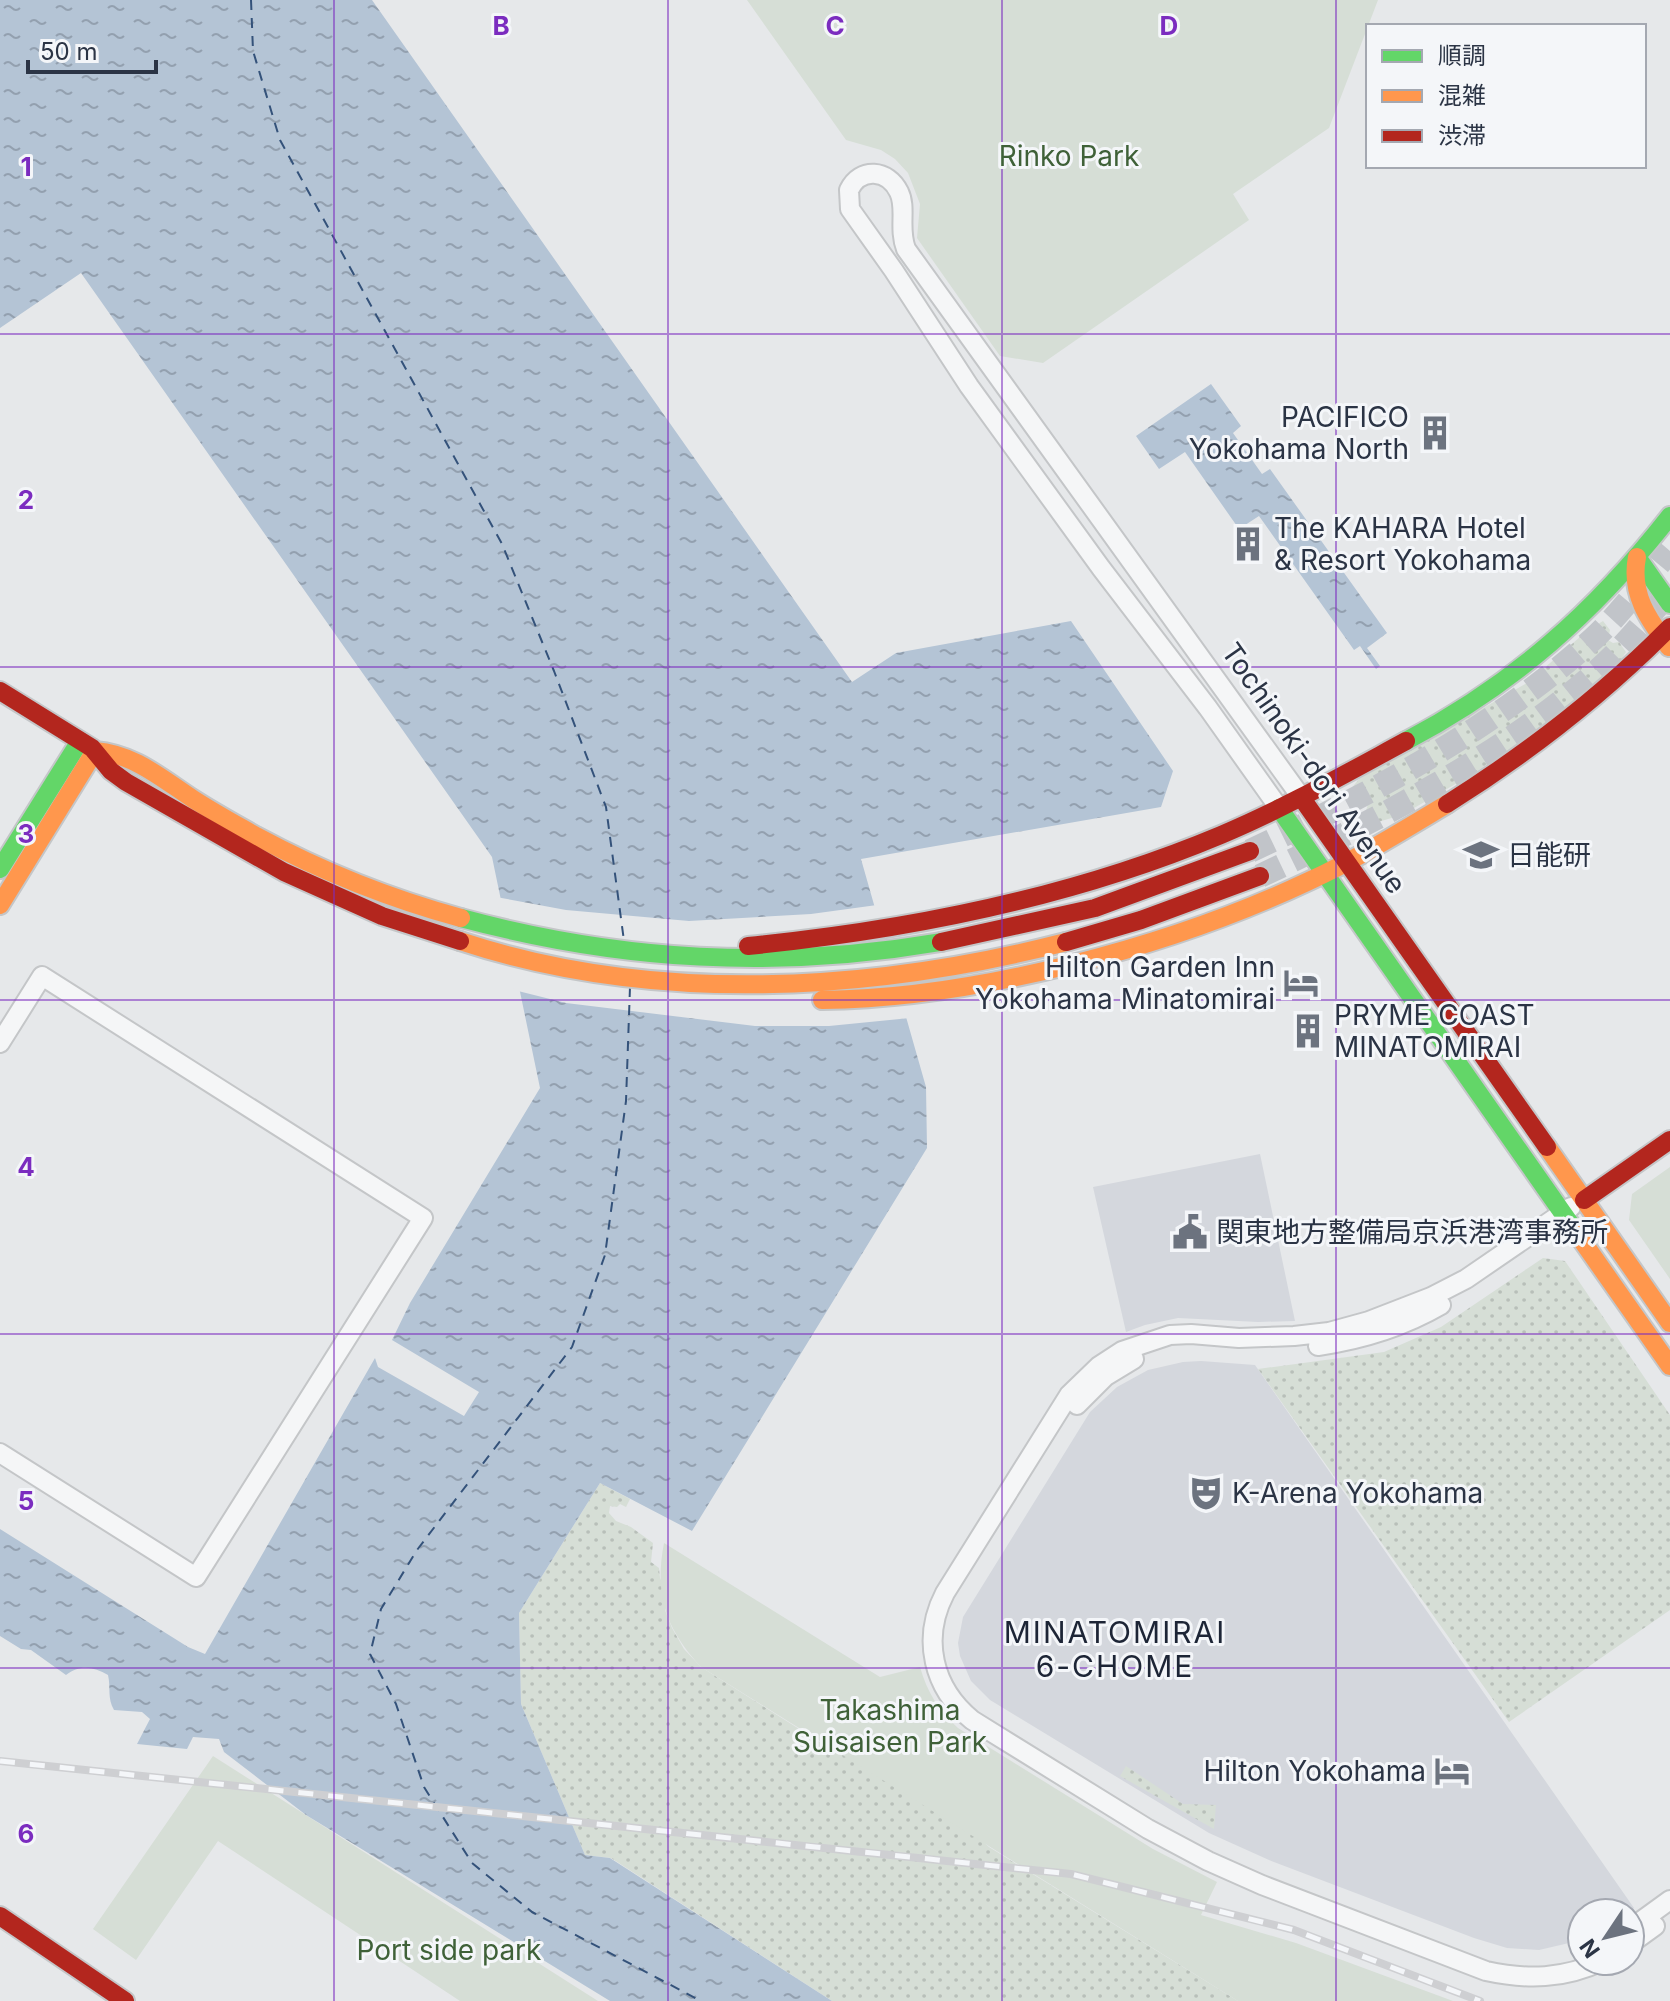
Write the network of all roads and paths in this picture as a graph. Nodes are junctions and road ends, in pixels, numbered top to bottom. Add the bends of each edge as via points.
1 (928, 323) junction
2 (961, 325) junction
3 (1031, 423) junction
4 (1008, 439) junction
5 (1670, 516) edge
6 (1637, 557) junction
7 (1670, 604) edge
8 (1667, 638) edge
9 (0, 691) edge
10 (88, 746) junction
11 (1301, 797) junction
12 (1279, 808) junction
13 (1250, 851) tunnel mouth
14 (1347, 862) junction
15 (0, 869) edge
16 (1325, 874) junction
17 (1260, 876) tunnel mouth
18 (0, 905) edge
19 (647, 954) junction
20 (903, 986) junction
21 (0, 1043) edge
22 (1670, 1140) edge
23 (1584, 1200) junction
24 (1565, 1216) junction
25 (1670, 1323) edge
26 (1670, 1366) edge
27 (0, 1453) edge
28 (1670, 1900) edge
29 (1670, 1915) edge
30 (1646, 1917) edge
31 (6, 1920) edge
32 (1646, 1932) edge
33 (0, 1943) edge
34 (1566, 1961) edge
35 (1566, 1974) edge
36 (125, 2001) edge

1 - 2 street
1 - 2 street, Tochinoki-dori Avenue via 850,209 853,182 868,173 885,176 897,188 906,249
1 - 4 street, Tochinoki-dori Avenue
2 - 3 street, Tochinoki-dori Avenue
3 - 4 street
3 - 11 street, Tochinoki-dori Avenue
4 - 12 street, Tochinoki-dori Avenue
5 - 6 street
6 - 7 street
6 - 8 street via 1637,600
6 - 11 street via 1506,681 1450,718
8 - 14 street via 1552,734 1481,784
9 - 10 street
10 - 15 street
10 - 18 street
10 - 19 street via 123,755 323,870 384,894 500,928
10 - 20 street via 112,773 292,876 404,924 504,954 679,993 848,1000
11 - 12 street
11 - 14 street, Tochinoki-dori Avenue
12 - 16 street, Tochinoki-dori Avenue
12 - 19 street via 1167,856 975,912 886,930
13 - 19 street via 1094,908 893,951 775,960
14 - 16 street
14 - 23 street, Tochinoki-dori Avenue
16 - 20 street via 1108,955 992,982
16 - 24 street, Tochinoki-dori Avenue
17 - 20 street via 1100,934
21 - 27 street via 42,976 423,1218 196,1577
22 - 23 street
23 - 24 street
23 - 25 street, Tochinoki-dori Avenue
24 - 26 street, Tochinoki-dori Avenue
24 - 34 street via 1475,1285 1398,1325 1298,1348 1173,1348 1148,1353 1106,1376 1078,1403 955,1600 944,1646 954,1682 978,1710 1213,1850 1490,1960 1534,1966
24 - 35 street via 1466,1279 1369,1321 1294,1336 1170,1335 1122,1351 1099,1366 1069,1395 945,1593 935,1617 932,1648 944,1689 960,1711 1208,1861 1486,1971 1521,1977
28 - 30 street
29 - 32 street
31 - 33 street
31 - 36 street

